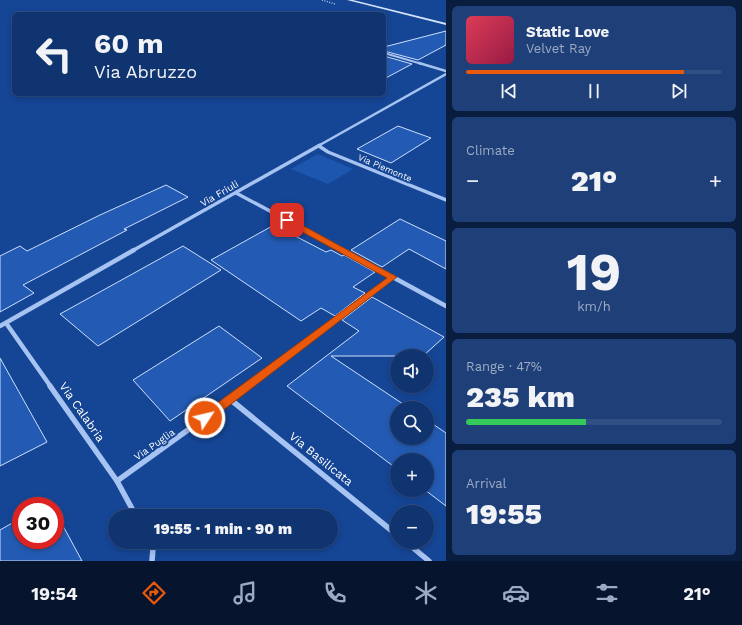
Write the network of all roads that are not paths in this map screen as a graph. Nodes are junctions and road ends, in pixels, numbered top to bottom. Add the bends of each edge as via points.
1 (349, 0) edge
2 (446, 24) edge
3 (386, 53) edge
4 (446, 71) edge
5 (446, 74) edge
6 (319, 146) junction
7 (236, 193) junction
8 (446, 200) edge
9 (393, 277) junction
10 (446, 306) edge
11 (6, 322) junction
12 (0, 326) edge
13 (230, 400) junction
14 (117, 481) junction
15 (132, 509) edge
16 (390, 529) edge
17 (153, 549) edge
18 (414, 549) edge
19 (152, 561) edge
20 (429, 561) edge

1 - 2 main road
3 - 4 street
5 - 6 street, Via Friuli
6 - 7 street, Via Friuli
6 - 8 street, Via Piemonte
7 - 9 street
7 - 11 street, Via Friuli
9 - 10 street
9 - 13 street, Via Puglia
11 - 12 street, Via Friuli
11 - 14 street, Via Calabria
13 - 14 street, Via Puglia
13 - 16 street, Via Basilicata
14 - 15 street, Via Calabria
17 - 19 street
18 - 20 street

